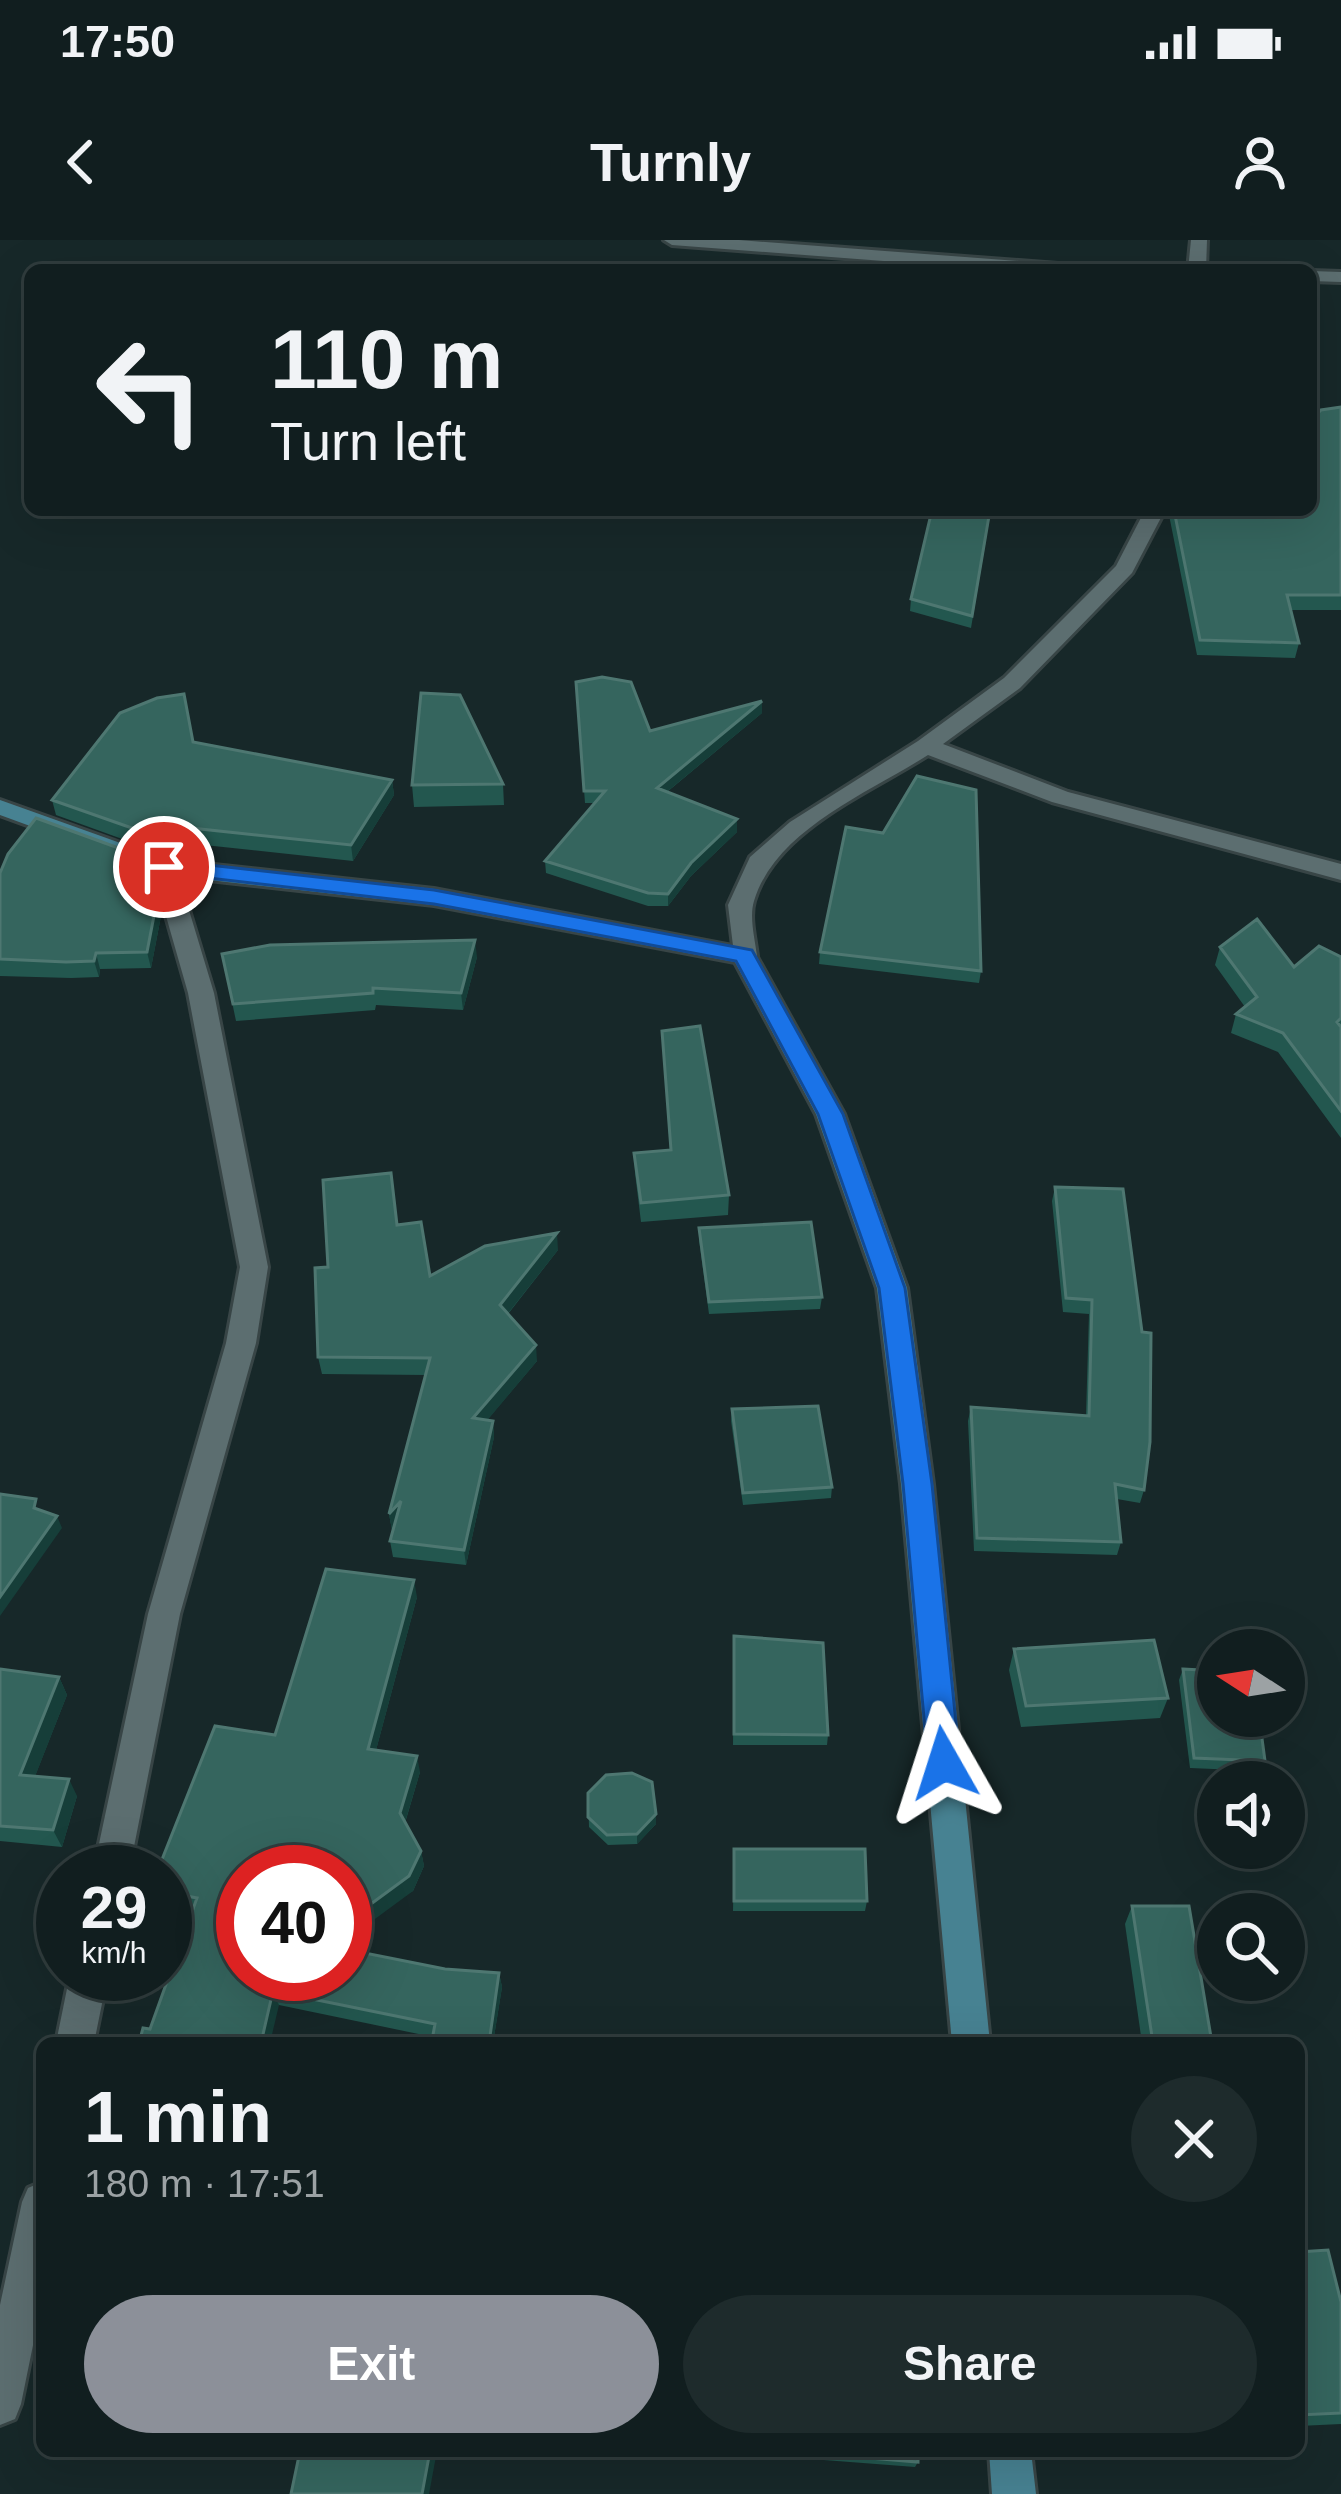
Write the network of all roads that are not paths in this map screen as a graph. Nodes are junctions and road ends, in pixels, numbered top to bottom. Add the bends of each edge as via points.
1 (672, 240) edge
2 (991, 264) edge
3 (1152, 516) edge
4 (926, 746) junction
5 (0, 807) edge
6 (164, 867) junction
7 (1341, 872) edge
8 (744, 956) junction
9 (117, 1845) edge
10 (84, 2001) edge
11 (76, 2037) edge
12 (970, 2037) edge
13 (36, 2231) edge
14 (0, 2404) edge
15 (1011, 2457) edge
16 (1014, 2494) edge

1 - 2 street
3 - 4 street via 1125,569 1012,683
4 - 7 street via 1060,797
4 - 8 street via 798,827 759,862 740,905
5 - 6 street
6 - 8 street via 434,897
6 - 9 street via 201,993 254,1267 242,1342 164,1614
8 - 12 street via 830,1114 892,1288
10 - 11 street
13 - 14 street
15 - 16 street

